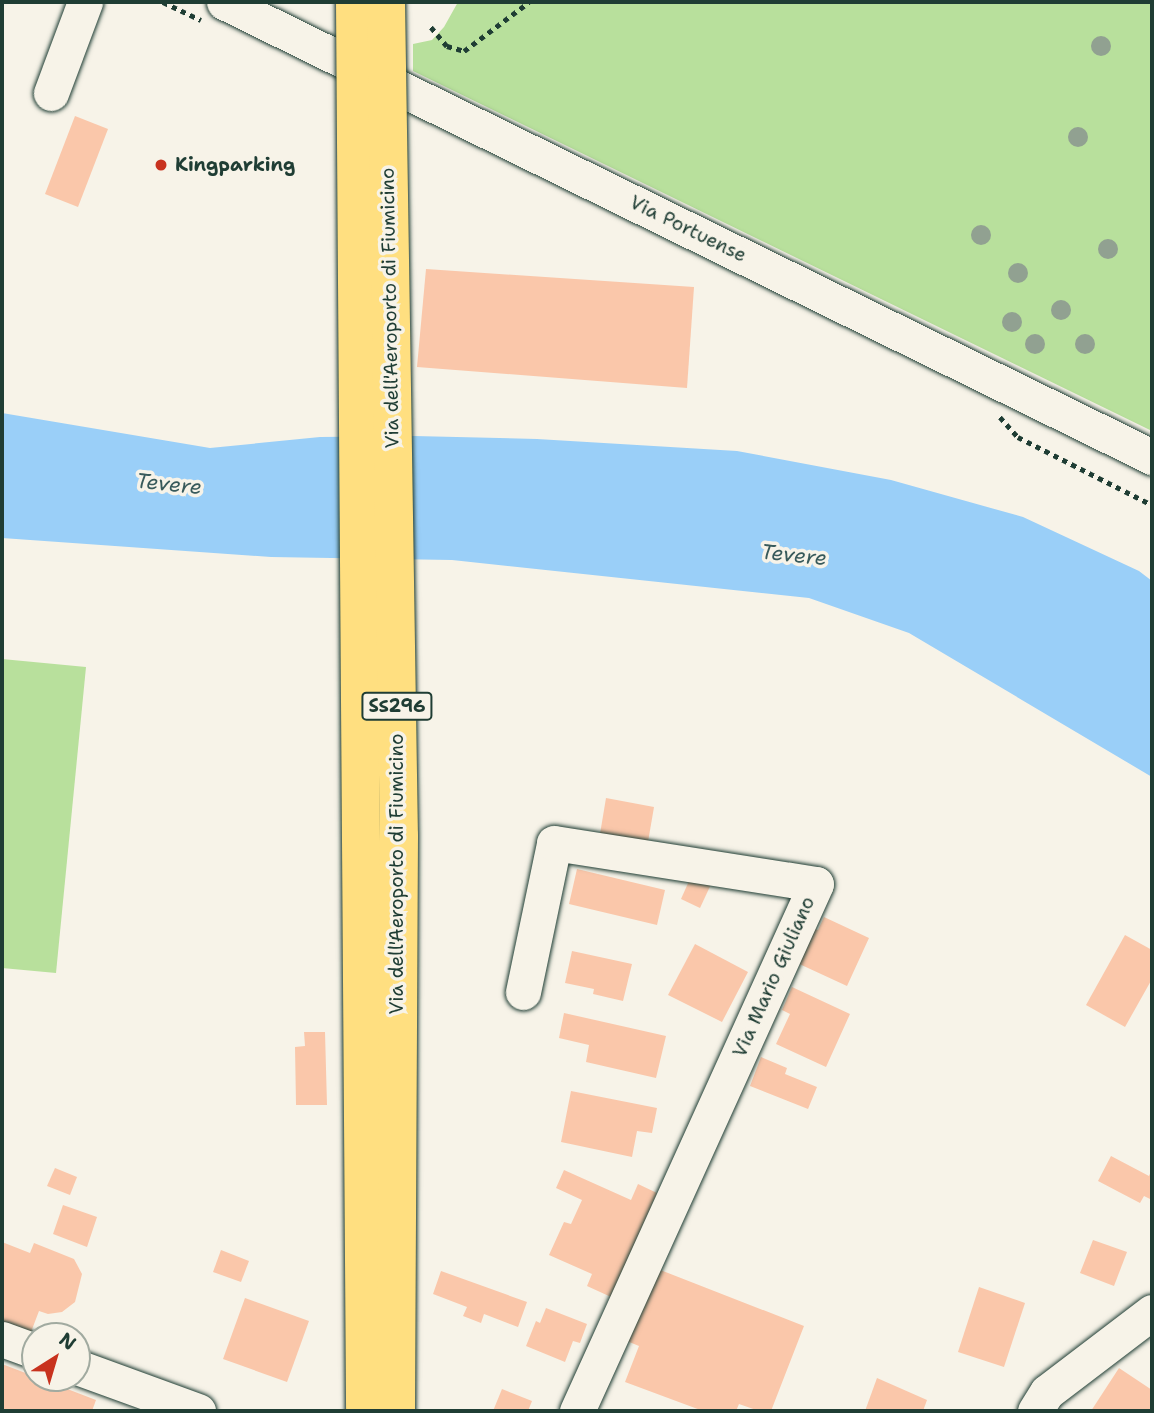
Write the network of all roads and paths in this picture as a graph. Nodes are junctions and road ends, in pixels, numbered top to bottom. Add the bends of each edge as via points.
1 (85, 2) edge
2 (224, 2) edge
3 (355, 2) edge
4 (386, 2) edge
5 (529, 2) edge
6 (431, 27) dead end
7 (51, 93) dead end
8 (1000, 416) dead end
9 (1152, 457) edge
10 (1152, 505) edge
11 (523, 992) dead end
12 (1152, 1312) edge
13 (2, 1339) edge
14 (21, 1346) edge
15 (91, 1372) edge
16 (198, 1411) edge
17 (365, 1411) edge
18 (396, 1411) edge
19 (578, 1411) edge
20 (1035, 1411) edge

1 - 7 street
2 - 9 street, Via Portuense
3 - 17 main road, Via dell'Aeroporto di Fiumicino / SS296, bridge
4 - 18 main road, Via dell'Aeroporto di Fiumicino / SS296, bridge via 399,836
5 - 6 path via 464,51 447,46
8 - 10 path via 1018,437
11 - 19 street, Via Mario Giuliano via 554,843 816,884
12 - 20 street via 1046,1392
13 - 14 street
15 - 16 street

